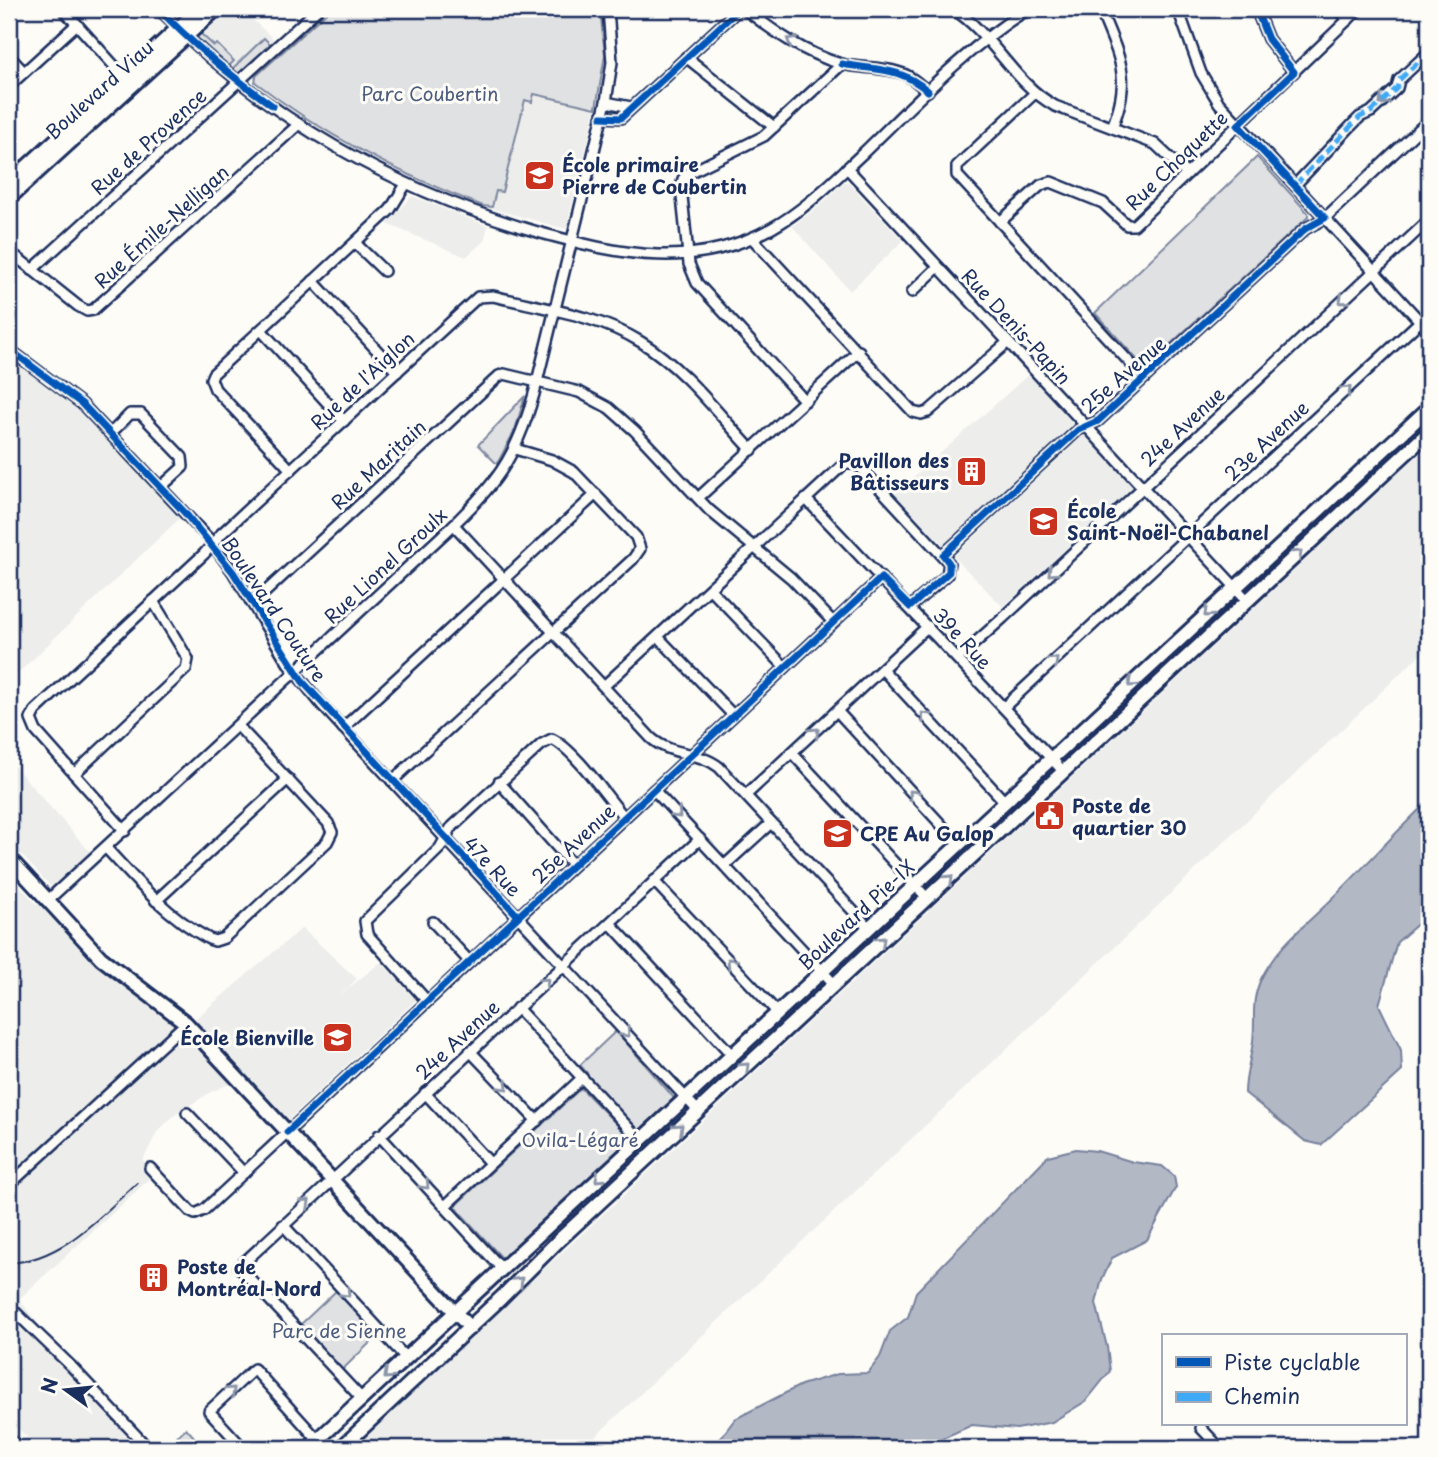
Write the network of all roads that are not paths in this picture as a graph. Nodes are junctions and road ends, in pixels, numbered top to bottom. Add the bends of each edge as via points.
1 (62, 9) edge
2 (159, 9) edge
3 (199, 9) edge
4 (216, 9) edge
5 (318, 9) edge
6 (608, 9) edge
7 (739, 9) edge
8 (746, 9) edge
9 (953, 9) edge
10 (1027, 9) edge
11 (1100, 9) edge
12 (1178, 9) edge
13 (1256, 9) edge
14 (1339, 9) edge
15 (1359, 9) edge
16 (1348, 20) junction
17 (77, 24) junction
18 (182, 32) junction
19 (987, 39) junction
20 (1429, 52) edge
21 (9, 56) edge
22 (686, 57) junction
23 (842, 64) junction
24 (24, 72) junction
25 (1294, 72) junction
26 (128, 81) junction
27 (239, 81) junction
28 (9, 86) edge
29 (928, 92) junction
30 (1035, 93) junction
31 (606, 102) junction
32 (631, 107) junction
33 (602, 117) junction
34 (1429, 120) edge
35 (299, 124) junction
36 (1238, 125) junction
37 (774, 127) junction
38 (1112, 127) junction
39 (847, 168) junction
40 (1187, 174) junction
41 (9, 183) edge
42 (406, 184) junction
43 (1295, 185) junction
44 (9, 198) edge
45 (1325, 218) junction
46 (1429, 220) edge
47 (1000, 222) junction
48 (752, 237) junction
49 (572, 241) junction
50 (355, 243) junction
51 (9, 251) edge
52 (688, 255) junction
53 (938, 267) junction
54 (32, 270) junction
55 (384, 271) dead end
56 (1374, 271) junction
57 (313, 281) junction
58 (912, 292) dead end
59 (554, 312) junction
60 (1429, 313) edge
61 (1420, 321) junction
62 (261, 330) junction
63 (1429, 331) edge
64 (1008, 342) junction
65 (9, 349) edge
66 (859, 351) junction
67 (397, 372) junction
68 (1144, 378) junction
69 (537, 382) junction
70 (805, 401) junction
71 (1429, 408) edge
72 (344, 421) junction
73 (1087, 426) junction
74 (1429, 432) edge
75 (111, 433) junction
76 (515, 449) junction
77 (752, 450) junction
78 (291, 470) junction
79 (1143, 486) junction
80 (161, 487) junction
81 (596, 494) junction
82 (698, 498) junction
83 (806, 499) junction
84 (454, 525) junction
85 (1189, 536) junction
86 (212, 544) junction
87 (754, 547) junction
88 (943, 555) junction
89 (881, 578) junction
90 (504, 579) junction
91 (1236, 587) junction
92 (710, 589) junction
93 (153, 601) junction
94 (1248, 601) junction
95 (251, 602) junction
96 (910, 607) junction
97 (833, 622) junction
98 (928, 626) junction
99 (553, 632) junction
100 (658, 637) junction
101 (958, 658) junction
102 (785, 667) junction
103 (882, 669) junction
104 (295, 672) junction
105 (604, 686) junction
106 (1004, 707) junction
107 (837, 711) junction
108 (733, 715) junction
109 (238, 726) junction
110 (343, 727) junction
111 (792, 753) junction
112 (690, 755) junction
113 (1051, 759) junction
114 (1064, 772) junction
115 (74, 774) junction
116 (288, 779) junction
117 (392, 781) junction
118 (499, 782) junction
119 (653, 790) junction
120 (746, 795) junction
121 (1005, 802) junction
122 (624, 817) junction
123 (771, 823) junction
124 (125, 831) junction
125 (445, 839) junction
126 (700, 839) junction
127 (959, 844) junction
128 (106, 848) junction
129 (9, 858) edge
130 (573, 865) junction
131 (725, 865) junction
132 (654, 881) junction
133 (915, 886) junction
134 (927, 898) junction
135 (47, 901) junction
136 (156, 901) junction
137 (518, 916) junction
138 (433, 922) dead end
139 (610, 923) junction
140 (869, 928) junction
141 (469, 961) junction
142 (563, 965) junction
143 (822, 971) junction
144 (835, 985) junction
145 (427, 1001) junction
146 (517, 1008) junction
147 (777, 1012) junction
148 (186, 1023) junction
149 (470, 1051) junction
150 (732, 1055) junction
151 (582, 1078) junction
152 (425, 1093) junction
153 (685, 1099) junction
154 (698, 1111) junction
155 (187, 1113) dead end
156 (537, 1121) junction
157 (287, 1132) junction
158 (379, 1135) junction
159 (640, 1140) junction
160 (490, 1163) junction
161 (150, 1168) dead end
162 (244, 1173) junction
163 (332, 1179) junction
164 (9, 1185) edge
165 (445, 1206) junction
166 (283, 1225) junction
167 (502, 1269) junction
168 (9, 1306) edge
169 (455, 1312) junction
170 (470, 1328) junction
171 (406, 1358) junction
172 (362, 1399) junction
173 (1201, 1428) dead end
174 (314, 1444) edge
175 (148, 1448) edge
176 (243, 1448) edge
177 (341, 1448) edge
178 (1220, 1448) edge

1 - 17 street
2 - 18 street
3 - 18 main road, Boulevard Viau
4 - 18 main road, Boulevard Viau
5 - 27 street, Rue de Provence
6 - 31 street, Rue Lionel Groulx via 612,62
7 - 22 street
23 -> 8 street via 782,37
9 - 19 street
10 - 19 street
11 - 38 street via 1123,75 1122,98
12 - 36 street via 1200,73
13 - 25 street via 1268,39
14 - 16 street
15 - 16 street, Rue Choquette
16 - 25 street, Rue Choquette
17 - 24 street
17 - 26 street
18 - 26 main road, Boulevard Viau
18 - 27 street
19 - 29 street
19 - 30 street
20 -> 43 street
21 - 24 street
22 - 32 street
22 - 37 street
23 - 29 street via 898,72
23 - 37 street
24 - 28 street
25 - 36 street, Rue Choquette
26 - 41 main road, Boulevard Viau
26 - 44 main road, Boulevard Viau
27 - 35 street
27 - 54 street, Rue de Provence
29 - 39 street
30 - 38 street via 1055,106
30 - 47 street via 957,166 960,180
31 - 32 street
31 - 33 street, Rue Lionel Groulx
32 - 33 street via 621,118
33 - 49 street, Rue Lionel Groulx
34 - 45 street, 25e Avenue
35 - 42 street
35 - 54 street, Rue Émile-Nelligan via 93,310 78,306
36 - 40 street, Rue Choquette
36 - 43 street
37 - 52 street via 683,179
38 - 40 street via 1154,144
39 - 48 street via 801,209
39 - 53 street, Rue Denis-Papin
40 - 47 street, Rue Choquette via 1134,226 1095,198 1051,182 1041,185
42 - 49 street via 492,218
42 - 50 street via 390,210
43 - 45 street
45 - 56 street
45 - 68 street, 25e Avenue via 1306,229
46 - 56 street, 24e Avenue
47 - 68 street
48 - 52 street
48 - 66 street
49 - 52 street via 637,255
49 - 59 street, Rue Lionel Groulx
50 - 55 street
50 - 57 street
51 - 54 street, Rue Émile-Nelligan
52 - 70 street via 697,284
53 - 58 street
53 - 64 street, Rue Denis-Papin
56 - 61 street
56 -> 79 street, 24e Avenue
57 - 62 street
57 - 67 street
59 - 67 street, Rue de l'Aiglon via 487,295 478,297
59 - 69 street, Rue Lionel Groulx
59 - 77 street via 609,327 654,351 678,370
60 - 61 street, 23e Avenue
61 - 63 street
85 -> 61 street, 23e Avenue
62 - 72 street
62 - 78 street via 211,379 215,389
64 - 66 street via 933,409 921,414 908,407
64 - 73 street, Rue Denis-Papin
65 - 75 street, Boulevard Couture via 71,394
66 - 70 street
67 - 72 street, Rue de l'Aiglon
68 - 73 street, 25e Avenue
69 - 76 street, Rue Lionel Groulx
69 - 82 street via 579,392 609,408
69 - 95 street, Rue Maritain via 499,376
70 - 77 street
71 - 91 main road, Boulevard Pie-IX
72 - 78 street, Rue de l'Aiglon
73 - 79 street, Rue Denis-Papin
73 - 88 street, 25e Avenue via 1077,430
94 -> 74 main road, Boulevard Pie-IX
75 - 80 street, Boulevard Couture
75 - 80 street via 130,414 141,414 182,457 183,467
76 - 81 street via 564,465
76 - 84 street, Rue Lionel Groulx via 489,489
77 - 82 street
78 - 86 street, Rue de l'Aiglon
79 - 85 street, Rue Denis-Papin
79 -> 101 street, 24e Avenue
80 - 86 street, Boulevard Couture
81 - 90 street
81 - 99 street via 635,537 638,554
82 - 87 street
83 - 87 street
83 - 88 street via 844,464 851,463 861,468
83 - 89 street, 39e Rue
84 - 90 street
84 - 104 street, Rue Lionel Groulx
85 - 91 street, Rue Denis-Papin
106 -> 85 street, 23e Avenue
86 - 93 street, Rue de l'Aiglon
86 - 95 street, Boulevard Couture
87 - 92 street
87 - 97 street
88 - 96 street via 950,566 947,575
89 - 96 street, 39e Rue
89 - 97 street, 25e Avenue
90 - 99 street
90 - 110 street
91 - 94 street, Rue Denis-Papin
91 -> 113 main road, Boulevard Pie-IX
92 - 100 street
92 - 102 street
93 - 115 street via 186,654 186,669
93 - 115 street, Rue de l'Aiglon via 38,706 32,719 36,731
94 - 114 main road, Boulevard Pie-IX
95 - 104 street, Boulevard Couture
96 - 98 street, 39e Rue
97 - 102 street, 25e Avenue
98 - 101 street, 39e Rue
98 - 103 street
99 - 105 street
99 - 117 street
100 - 105 street
100 - 108 street
101 - 106 street, 39e Rue
102 - 108 street, 25e Avenue
103 - 107 street
121 -> 103 street
104 - 109 street, Rue Lionel Groulx
104 - 110 street, Boulevard Couture
105 - 112 street via 656,743
106 - 113 street, 39e Rue
111 -> 107 street
127 -> 107 street
108 - 112 street, 25e Avenue
109 - 116 street
109 - 124 street, Rue Lionel Groulx
110 - 117 street, Boulevard Couture
111 - 120 street
111 - 133 street
112 - 119 street, 25e Avenue
112 - 120 street via 714,763
113 - 114 street, 39e Rue
113 - 121 main road, Boulevard Pie-IX
134 -> 114 main road, Boulevard Pie-IX
115 - 124 street
116 - 136 street
116 - 136 street via 332,832 327,842 224,938 215,941 203,936
117 - 125 street, Boulevard Couture
118 - 122 street via 552,738
118 - 125 street
118 - 130 street
119 - 122 street, 25e Avenue
119 -> 126 street
120 - 123 street
121 - 127 main road, Boulevard Pie-IX
122 - 130 street, 25e Avenue
123 - 131 street
123 - 140 street
124 - 128 street, Rue Lionel Groulx
125 - 137 street, 47e Rue
125 - 145 street via 367,917 364,926
126 - 131 street
126 - 132 street, 24e Avenue
127 - 133 main road, Boulevard Pie-IX
128 - 135 street, Rue Lionel Groulx
128 - 136 street
129 - 135 main road
130 - 137 street, 25e Avenue
131 - 143 street
132 - 139 street, 24e Avenue
147 -> 132 street
133 - 134 street
133 - 140 main road, Boulevard Pie-IX
144 -> 134 main road, Boulevard Pie-IX
135 - 148 main road via 102,958
137 - 141 street, 25e Avenue
137 - 142 street, 47e Rue
138 - 141 street
139 - 142 street, 24e Avenue
139 - 150 street
140 - 143 main road, Boulevard Pie-IX
141 - 145 street, 25e Avenue
146 -> 142 street, 24e Avenue
142 -> 153 street, 47e Rue
143 - 144 street
143 - 147 main road, Boulevard Pie-IX
154 -> 144 main road, Boulevard Pie-IX
145 - 157 street, 25e Avenue
146 - 149 street, 24e Avenue
146 - 151 street
147 - 150 main road, Boulevard Pie-IX
148 - 157 main road
148 - 164 street
149 - 152 street, 24e Avenue
149 -> 156 street
150 - 153 main road, Boulevard Pie-IX
151 - 156 street
151 - 159 street
152 - 158 street, 24e Avenue
152 - 160 street
153 - 154 street, 47e Rue
153 - 159 main road, Boulevard Pie-IX
170 -> 154 main road, Boulevard Pie-IX
155 - 162 street
156 - 160 street
157 - 162 street, 25e Avenue
157 - 163 main road
158 - 163 street, 24e Avenue
158 -> 165 street
159 -> 167 main road, Boulevard Pie-IX
160 - 165 street
161 - 162 street, 25e Avenue via 195,1214
166 -> 163 street, 24e Avenue
163 - 169 main road
165 - 167 street
166 -> 171 street
166 - 172 street, 24e Avenue via 239,1267
167 - 169 main road, Boulevard Pie-IX
168 - 175 street
169 - 170 main road
169 - 171 main road, Boulevard Pie-IX
170 - 177 main road, Boulevard Pie-IX
171 -> 172 main road, Boulevard Pie-IX
172 - 174 main road, Boulevard Pie-IX
173 - 178 street
176 -> 174 street via 209,1411 254,1370

